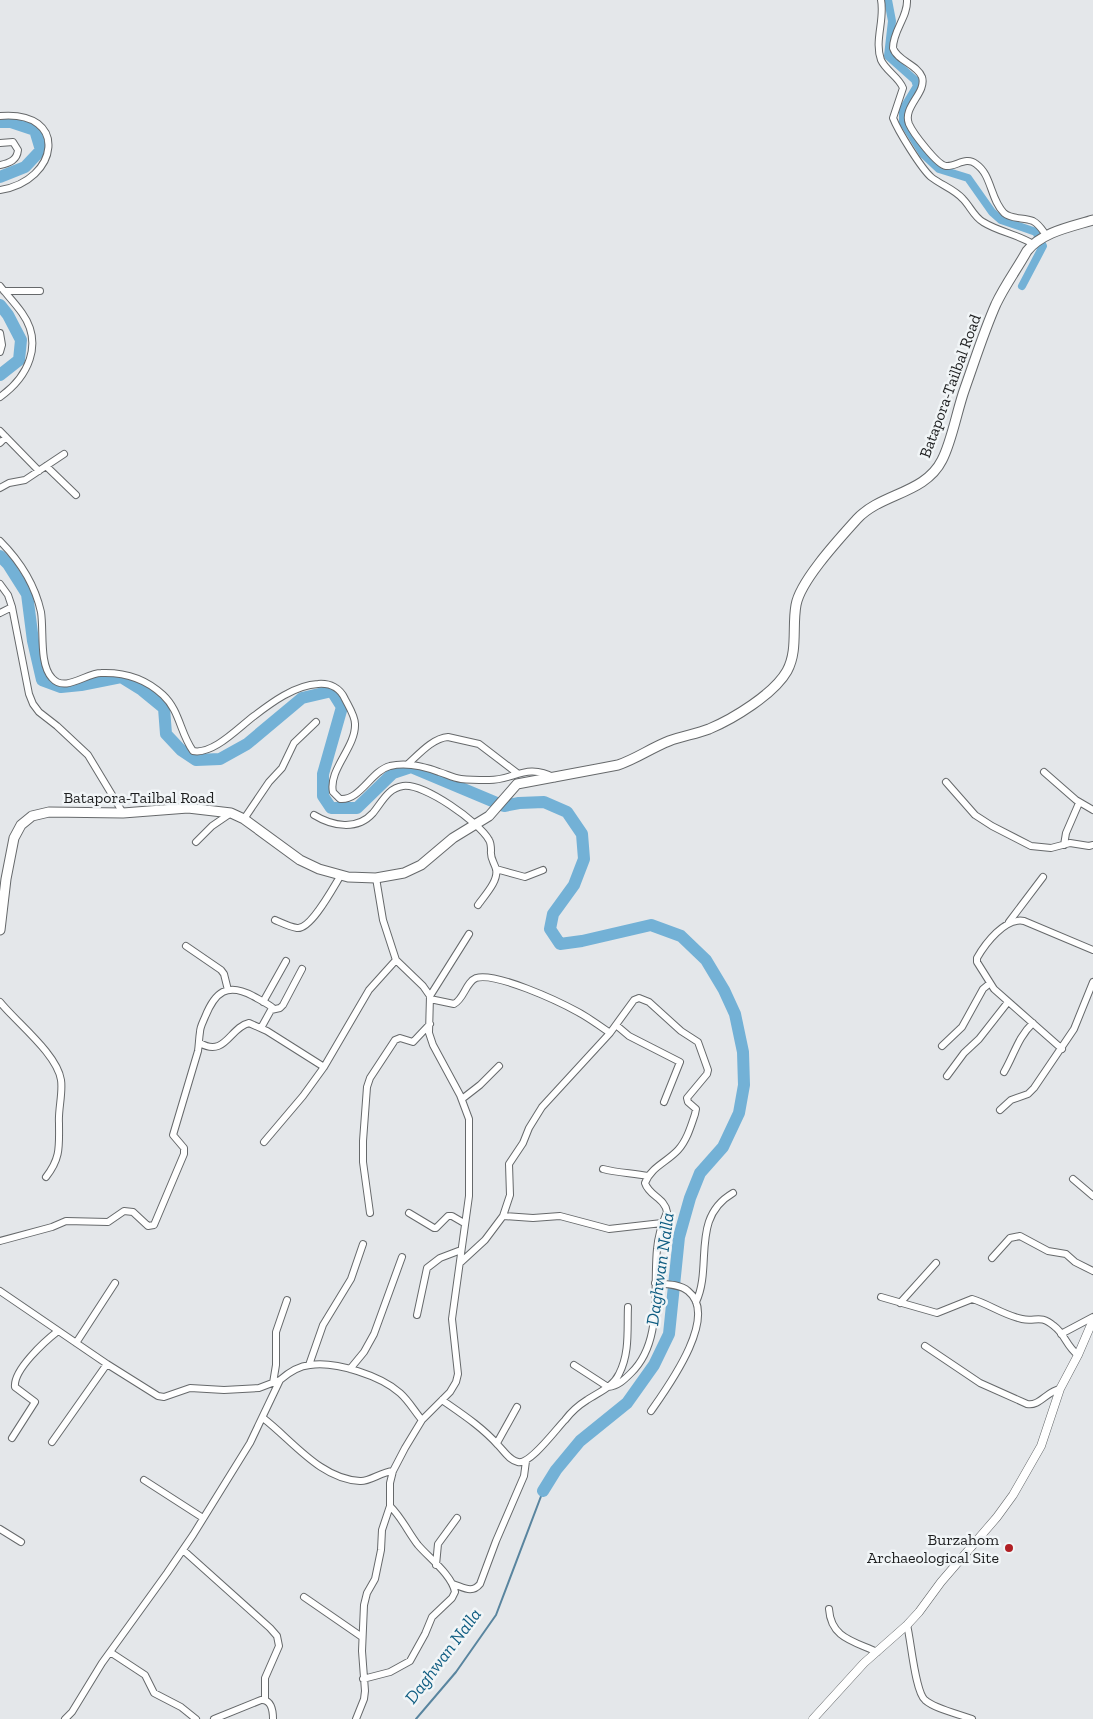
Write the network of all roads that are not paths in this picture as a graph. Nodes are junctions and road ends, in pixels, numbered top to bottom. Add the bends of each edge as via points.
1 (881, 0) edge
2 (907, 0) edge
3 (0, 116) edge
4 (0, 144) edge
5 (0, 165) edge
6 (0, 190) edge
7 (1093, 220) edge
8 (1040, 239) junction
9 (2, 288) edge
10 (40, 291) dead end
11 (0, 333) edge
12 (0, 352) edge
13 (0, 397) edge
14 (0, 431) edge
15 (6, 437) junction
16 (0, 443) edge
17 (64, 454) dead end
18 (46, 466) junction
19 (38, 471) junction
20 (0, 488) edge
21 (76, 495) dead end
22 (0, 540) edge
23 (0, 584) edge
24 (12, 606) junction
25 (0, 613) edge
26 (316, 722) dead end
27 (408, 764) junction
28 (1044, 772) dead end
29 (517, 773) junction
30 (555, 778) junction
31 (946, 782) dead end
32 (1079, 802) junction
33 (1093, 810) edge
34 (123, 813) junction
35 (232, 813) junction
36 (314, 815) dead end
37 (244, 819) junction
38 (476, 824) junction
39 (196, 842) dead end
40 (1064, 845) junction
41 (1093, 845) edge
42 (496, 869) junction
43 (543, 870) dead end
44 (341, 875) junction
45 (376, 878) junction
46 (1044, 878) dead end
47 (478, 905) dead end
48 (275, 920) dead end
49 (1009, 922) junction
50 (0, 930) edge
51 (469, 934) dead end
52 (186, 946) dead end
53 (1093, 950) edge
54 (396, 960) junction
55 (286, 961) dead end
56 (302, 968) dead end
57 (1093, 982) edge
58 (989, 984) junction
59 (228, 990) junction
60 (430, 998) junction
61 (0, 1002) edge
62 (263, 1002) junction
63 (1008, 1002) junction
64 (273, 1008) junction
65 (1033, 1023) junction
66 (430, 1024) junction
67 (616, 1025) junction
68 (260, 1028) junction
69 (610, 1033) junction
70 (200, 1043) junction
71 (942, 1046) dead end
72 (1062, 1048) junction
73 (324, 1066) junction
74 (499, 1066) dead end
75 (1004, 1072) dead end
76 (947, 1076) dead end
77 (462, 1099) junction
78 (664, 1102) dead end
79 (1000, 1110) dead end
80 (264, 1142) dead end
81 (603, 1169) dead end
82 (648, 1176) junction
83 (46, 1177) dead end
84 (1073, 1179) dead end
85 (734, 1194) dead end
86 (1093, 1196) edge
87 (370, 1213) dead end
88 (409, 1213) dead end
89 (503, 1216) junction
90 (464, 1222) junction
91 (662, 1223) junction
92 (0, 1241) edge
93 (363, 1244) dead end
94 (461, 1250) junction
95 (402, 1257) dead end
96 (992, 1258) dead end
97 (460, 1263) junction
98 (936, 1263) dead end
99 (1093, 1271) edge
100 (115, 1283) dead end
101 (655, 1283) junction
102 (0, 1291) edge
103 (881, 1297) dead end
104 (287, 1300) dead end
105 (696, 1302) junction
106 (900, 1303) junction
107 (628, 1307) dead end
108 (417, 1315) dead end
109 (1093, 1318) edge
110 (58, 1331) junction
111 (1062, 1334) junction
112 (76, 1343) junction
113 (925, 1346) dead end
114 (1078, 1355) junction
115 (106, 1364) junction
116 (309, 1365) junction
117 (574, 1365) dead end
118 (350, 1369) junction
119 (277, 1382) junction
120 (608, 1387) junction
121 (1060, 1389) junction
122 (442, 1400) junction
123 (517, 1407) dead end
124 (650, 1411) dead end
125 (263, 1418) junction
126 (422, 1420) junction
127 (12, 1438) dead end
128 (52, 1442) dead end
129 (497, 1443) junction
130 (526, 1461) junction
131 (393, 1471) junction
132 (144, 1480) dead end
133 (390, 1506) junction
134 (203, 1518) junction
135 (457, 1518) dead end
136 (0, 1529) edge
137 (21, 1542) dead end
138 (183, 1550) junction
139 (436, 1565) junction
140 (452, 1584) junction
141 (304, 1597) dead end
142 (829, 1609) dead end
143 (908, 1625) junction
144 (362, 1637) junction
145 (110, 1652) junction
146 (876, 1652) junction
147 (363, 1678) junction
148 (265, 1700) junction
149 (65, 1719) edge
150 (196, 1719) edge
151 (214, 1719) edge
152 (273, 1719) edge
153 (356, 1719) edge
154 (813, 1719) edge
155 (972, 1719) edge

1 - 8 street via 879,48 882,60 903,88 893,118 900,134 928,174 965,200 979,220
2 - 8 street via 893,48 921,76 921,87 908,114 911,127 942,165 968,161 976,164 1004,212 1010,217 1033,221
3 - 6 street via 19,116 36,122 45,133 49,149 42,165 29,180
4 - 5 street via 13,142 18,150 12,161
7 - 8 main road
8 - 30 main road, Batapora-Tailbal Road via 1002,293 988,323 936,471 859,517 814,572 796,603 793,654 780,680 764,696 710,729 670,740 618,765
9 - 10 street
9 - 13 street via 23,314 32,346 25,371
11 - 12 street
14 - 15 street
15 - 16 street
15 - 19 street
17 - 18 street
18 - 19 street
18 - 21 street
19 - 20 street via 22,481
22 - 27 street via 18,561 37,598 44,661 52,680 70,684 100,673 138,678 150,684 174,707 191,750 200,752 216,746 284,696 316,684 335,686 343,694 355,725 333,781 335,796 350,798 381,770
23 - 24 street
24 - 25 street
24 - 34 street via 33,704 88,755
26 - 37 street via 294,743 282,768
27 - 29 street via 460,779 491,780
27 - 29 street via 432,743 448,737 479,744
28 - 32 street
29 - 30 street via 541,772
30 - 38 main road, Batapora-Tailbal Road via 517,784 489,816
31 - 40 street via 975,815 992,826 1037,847
32 - 33 street
32 - 40 street
34 - 35 main road, Batapora-Tailbal Road via 188,808
34 - 50 main road, Batapora-Tailbal Road via 49,812 26,820 12,846
35 - 37 main road, Batapora-Tailbal Road
35 - 39 street
36 - 38 street via 334,824 354,824 371,815 380,801 395,789 409,786 431,794
37 - 44 main road, Batapora-Tailbal Road via 300,860
38 - 42 street via 490,841 491,860
38 - 45 main road, Batapora-Tailbal Road via 414,869
40 - 41 street
42 - 43 street via 524,876
42 - 47 street via 496,877
44 - 45 main road, Batapora-Tailbal Road
44 - 48 street via 324,903 303,927 296,928
45 - 54 street via 382,920
46 - 49 street
49 - 53 street via 1024,921
49 - 58 street via 976,958
51 - 60 street
52 - 59 street via 221,970
54 - 60 street via 423,986
54 - 73 street via 369,990
55 - 62 street
56 - 64 street via 283,1005
57 - 72 street via 1079,1019
58 - 63 street
58 - 71 street via 962,1027
59 - 62 street via 241,990
59 - 70 street via 212,1001 200,1031
60 - 66 street
60 - 69 street via 454,1004 475,978 491,978 509,982 570,1008
61 - 83 street via 44,1050 59,1072 60,1149
62 - 64 street
63 - 65 street
63 - 76 street
64 - 68 street
65 - 72 street
65 - 75 street via 1021,1036
66 - 77 street via 432,1046
66 - 87 street via 413,1042 400,1038 395,1040 367,1083 363,1162
67 - 69 street
67 - 78 street via 629,1036 680,1062
67 - 82 street via 634,1000 639,998 649,1002 698,1042 708,1070 687,1098 696,1111 684,1141
68 - 70 street via 246,1023 215,1047
68 - 73 street
69 - 89 street via 542,1107 529,1128 508,1167 510,1195
70 - 92 street via 174,1135 184,1148 184,1154 154,1225 148,1226 133,1212 124,1211 108,1222 66,1221
72 - 79 street via 1030,1092 1015,1098
73 - 80 street via 299,1102
74 - 77 street
77 - 90 street via 470,1132 469,1196
81 - 82 street
82 - 91 street via 646,1186 666,1206
84 - 86 street
85 - 105 street via 716,1209 706,1228 702,1287
88 - 90 street via 434,1228 448,1216
89 - 91 street via 560,1216 609,1229
89 - 97 street via 485,1240
90 - 94 street
91 - 101 street
93 - 116 street via 351,1279 323,1325
94 - 97 street
94 - 108 street via 440,1258 427,1268
95 - 118 street via 372,1338
96 - 99 street via 1010,1238 1016,1236 1052,1252 1066,1254
97 - 122 street via 452,1319 458,1374 453,1388
98 - 106 street
100 - 112 street
101 - 105 street via 682,1287
101 - 120 street via 652,1330 644,1356 623,1380
102 - 110 street
103 - 106 street
104 - 119 street via 275,1336
105 - 124 street via 697,1319 689,1348 668,1388
106 - 111 street via 937,1313 972,1300 1003,1314 1022,1319 1039,1318 1055,1326
107 - 120 street via 626,1357 618,1376
109 - 111 street
109 - 114 street
110 - 112 street
110 - 127 street via 38,1348 16,1380 15,1388 35,1402
111 - 114 street
112 - 115 street
113 - 121 street via 980,1383 1027,1404 1035,1404 1051,1391
114 - 121 street
115 - 119 street via 164,1397 190,1388 260,1388
115 - 128 street
116 - 118 street
116 - 119 street
117 - 120 street
118 - 126 street via 395,1389
119 - 125 street
120 - 130 street via 573,1411
121 - 143 street via 1041,1446 1013,1495
122 - 126 street
122 - 129 street
123 - 129 street
125 - 131 street via 329,1473 362,1482 382,1472
125 - 134 street
126 - 131 street
129 - 130 street via 516,1462
130 - 140 street via 524,1476 480,1584 471,1590
131 - 133 street
132 - 134 street
133 - 139 street
133 - 144 street via 382,1530 375,1579 364,1604
134 - 138 street
135 - 139 street via 438,1544
136 - 137 street
138 - 145 street
138 - 148 street via 277,1636 280,1646 265,1678
139 - 140 street
140 - 147 street via 454,1595 432,1617 410,1661 390,1672
141 - 144 street
142 - 146 street via 831,1624 836,1630
143 - 146 street
143 - 155 street via 921,1696 933,1705
144 - 147 street
145 - 149 street
145 - 150 street via 145,1675 154,1693
146 - 154 street
147 - 153 street via 364,1700
148 - 151 street
148 - 152 street via 272,1708

